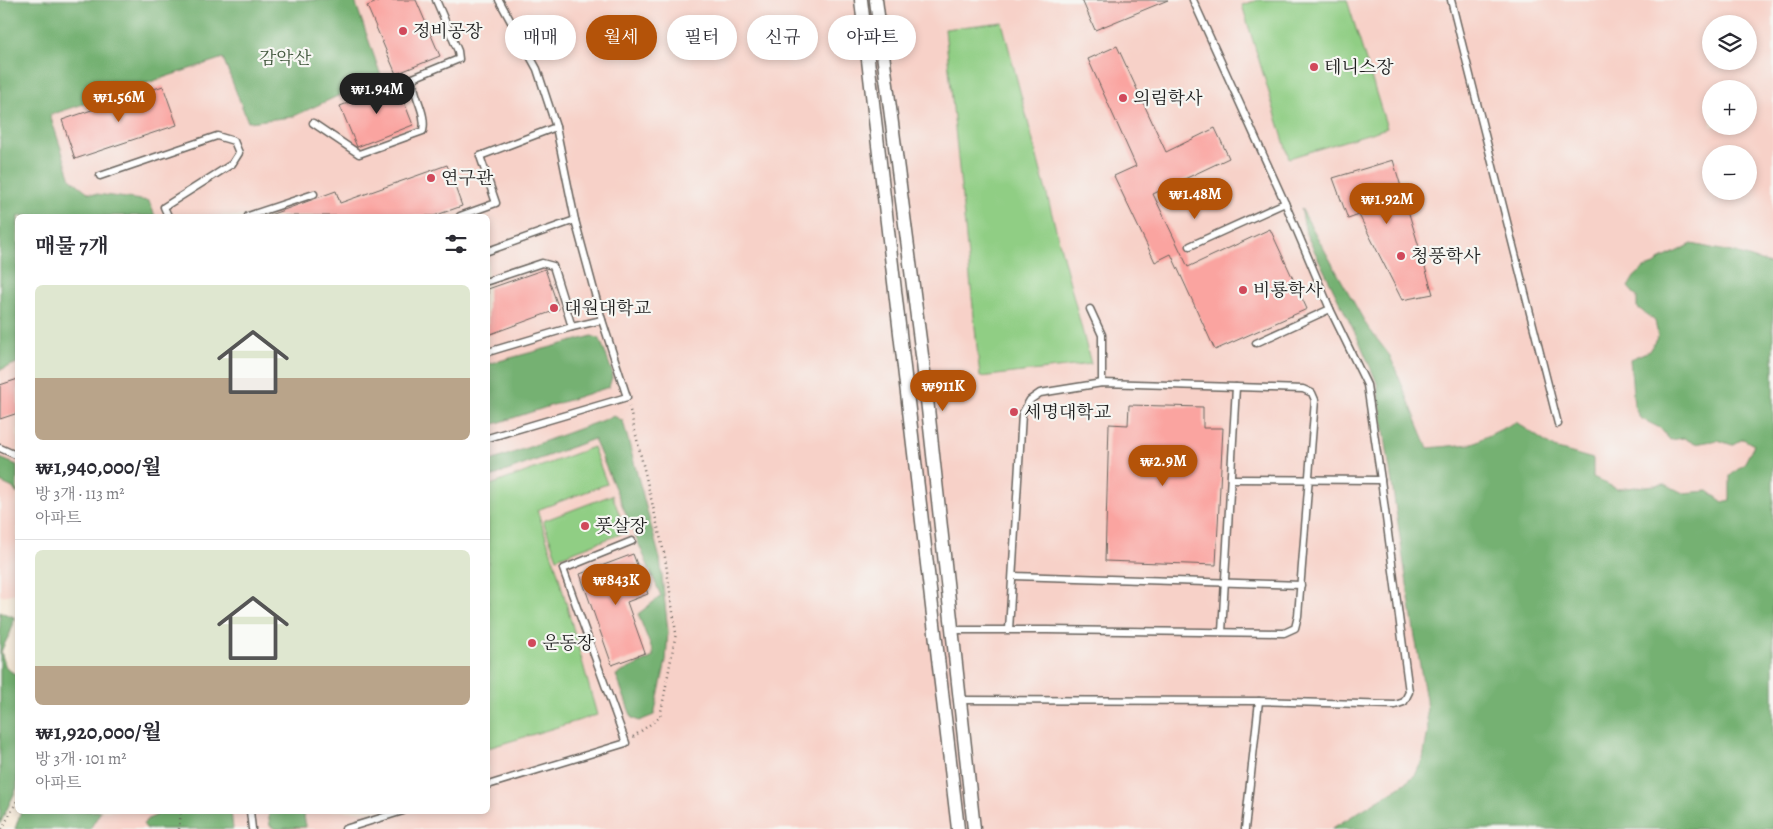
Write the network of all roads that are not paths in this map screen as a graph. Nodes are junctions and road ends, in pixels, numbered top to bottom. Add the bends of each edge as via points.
1 (436, 0) edge
2 (499, 0) edge
3 (861, 0) edge
4 (876, 0) edge
5 (1193, 0) edge
6 (1451, 0) edge
7 (313, 123) dead end
8 (556, 127) junction
9 (100, 176) dead end
10 (314, 194) dead end
11 (1285, 203) junction
12 (167, 214) edge
13 (254, 214) edge
14 (466, 214) edge
15 (575, 220) junction
16 (1190, 246) dead end
17 (490, 250) edge
18 (490, 279) edge
19 (915, 300) junction
20 (896, 302) junction
21 (1090, 308) dead end
22 (1330, 309) junction
23 (602, 320) junction
24 (572, 326) junction
25 (1256, 343) dead end
26 (490, 351) edge
27 (1102, 383) junction
28 (1236, 387) junction
29 (1558, 424) dead end
30 (490, 437) edge
31 (0, 448) edge
32 (15, 455) edge
33 (1230, 479) junction
34 (1310, 479) junction
35 (1382, 480) junction
36 (632, 541) dead end
37 (1012, 576) junction
38 (1224, 582) junction
39 (1301, 585) junction
40 (953, 630) junction
41 (1009, 630) junction
42 (936, 631) junction
43 (1222, 632) junction
44 (960, 700) junction
45 (1259, 701) junction
46 (490, 784) edge
47 (956, 810) junction
48 (972, 810) junction
49 (250, 814) edge
50 (393, 814) edge
51 (252, 829) edge
52 (345, 829) edge
53 (958, 829) edge
54 (974, 829) edge
55 (1245, 829) edge

1 - 7 lane via 459,59 413,78 413,88 425,121 423,131 359,154
2 - 8 lane via 537,69
3 - 20 street
4 - 19 street
5 - 11 lane
6 - 29 lane
8 - 14 lane via 480,156 496,203
8 - 15 lane
9 - 12 lane via 217,136 234,141 239,153 232,164 164,207
10 - 13 lane
11 - 16 lane
11 - 22 lane
15 - 17 lane
15 - 23 lane
18 - 24 lane via 542,263 553,266
19 - 20 street
19 - 40 street
20 - 42 street
21 - 27 lane via 1102,335
22 - 25 lane
22 - 35 lane via 1367,385
23 - 24 lane
23 - 30 lane via 627,397
24 - 26 lane
27 - 28 lane
27 - 37 lane via 1040,393 1030,400 1022,414
28 - 33 lane
28 - 34 lane via 1303,389 1312,394 1315,400
31 - 32 lane
33 - 34 lane
33 - 38 lane
34 - 35 lane
34 - 39 lane
35 - 45 lane via 1409,692 1404,702 1395,705
36 - 46 lane via 563,568 626,743
37 - 38 lane
37 - 41 lane
38 - 39 lane
38 - 43 lane
39 - 43 lane via 1295,628 1284,633
40 - 41 lane
40 - 42 street
40 - 44 street
41 - 43 lane
42 - 47 street
44 - 45 lane
44 - 48 street
45 - 55 lane
47 - 48 street
47 - 53 street
48 - 54 street
49 - 51 lane
50 - 52 lane

